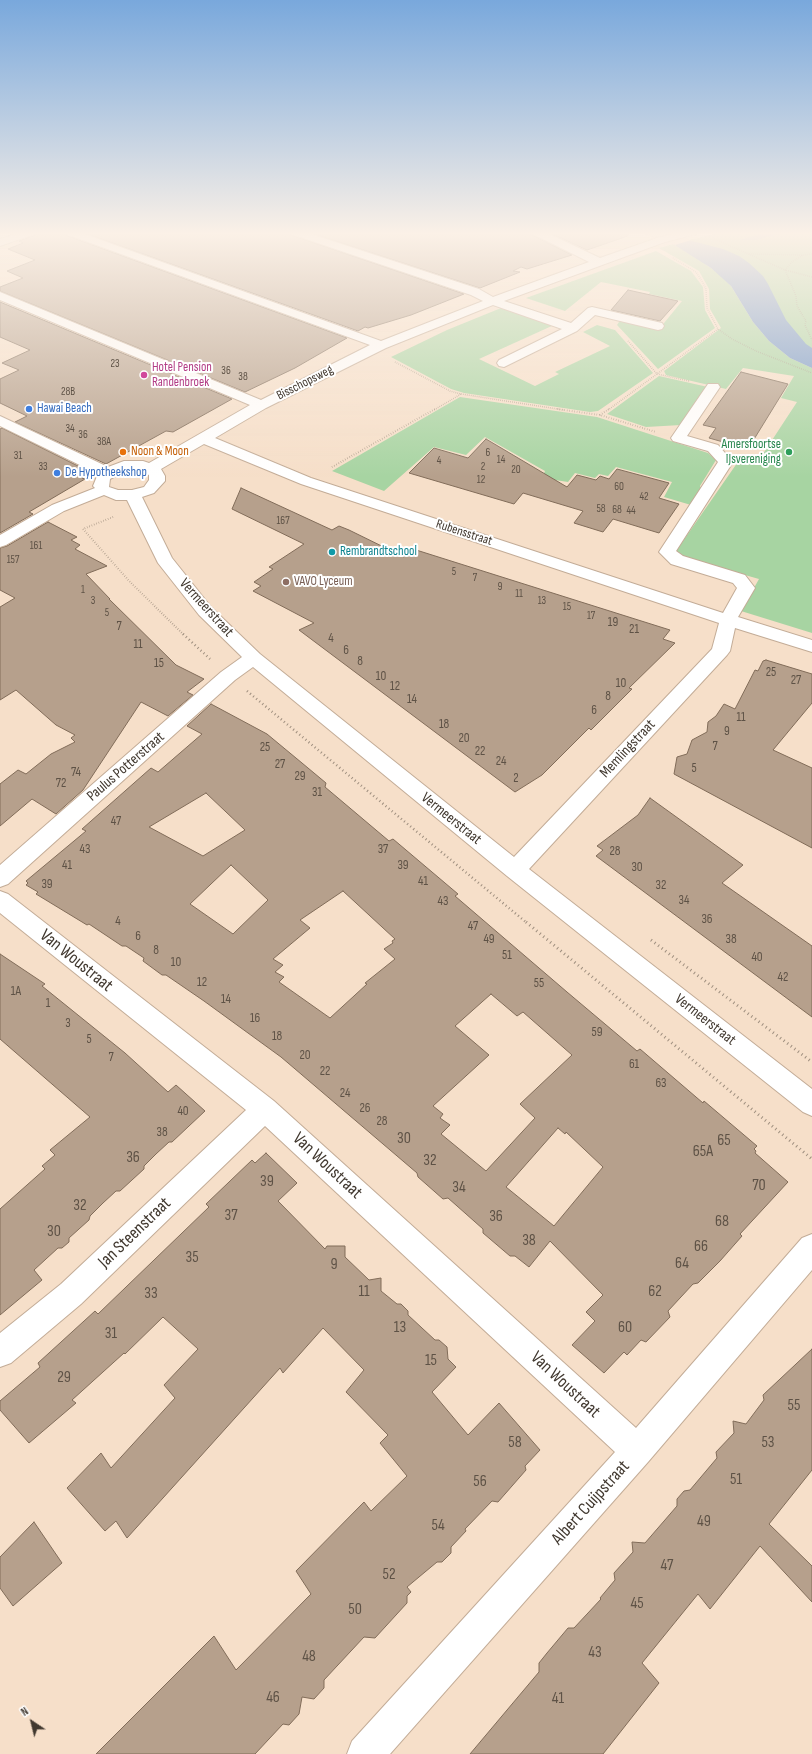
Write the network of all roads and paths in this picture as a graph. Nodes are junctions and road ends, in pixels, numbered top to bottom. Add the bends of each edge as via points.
1 (43, 314) edge
2 (293, 314) edge
3 (460, 314) edge
4 (531, 314) edge
5 (589, 314) edge
6 (605, 314) edge
7 (710, 314) edge
8 (802, 314) edge
9 (658, 326) dead end
10 (573, 328) junction
11 (718, 329) junction
12 (812, 340) edge
13 (381, 346) junction
14 (392, 360) dead end
15 (504, 364) dead end
16 (812, 373) edge
17 (657, 374) junction
18 (713, 387) joint
19 (461, 394) junction
20 (261, 405) junction
21 (600, 415) junction
22 (0, 420) edge
23 (203, 438) junction
24 (678, 438) junction
25 (150, 469) junction
26 (108, 473) junction
27 (306, 481) junction
28 (104, 490) junction
29 (133, 495) junction
30 (0, 542) edge
31 (728, 620) junction
32 (812, 646) edge
33 (254, 658) junction
34 (515, 870) junction
35 (0, 878) edge
36 (0, 900) edge
37 (647, 937) dead end
38 (812, 1062) edge
39 (812, 1104) edge
40 (265, 1109) junction
41 (812, 1248) edge
42 (0, 1352) edge
43 (637, 1451) junction
44 (366, 1754) edge

1 - 20 street
2 - 13 street
3 - 13 street, Bisschopsweg
4 - 10 street
5 - 10 street
6 - 9 street
7 - 11 path
8 - 12 path
10 - 15 street
11 - 16 path via 756,351
11 - 17 path
13 - 20 street, Bisschopsweg
14 - 19 path via 450,391
17 - 18 path
17 - 21 path
18 - 24 street
19 - 21 path
19 - 27 path
20 - 23 street, Bisschopsweg
21 - 24 path
22 - 26 street
23 - 25 street, Bisschopsweg
23 - 27 street, Rubensstraat
24 - 31 street via 713,448 726,462 667,552 676,560 739,579 746,588
25 - 26 street via 129,466
25 - 29 street via 157,476 157,481 149,490
26 - 28 street via 101,481
27 - 31 street, Rubensstraat
28 - 29 street via 116,495
28 - 30 street via 58,508
29 - 33 street, Vermeerstraat via 164,559 205,611
31 - 32 street, Rubensstraat
31 - 34 street, Memlingstraat via 721,651
33 - 34 street, Vermeerstraat
33 - 35 street, Paulus Potterstraat via 228,676
34 - 39 street, Vermeerstraat
36 - 40 street, Van Woustraat
37 - 38 path
40 - 42 street, Jan Steenstraat via 71,1294
40 - 43 street, Van Woustraat
41 - 43 street, Albert Cuijpstraat
43 - 44 street, Albert Cuijpstraat

